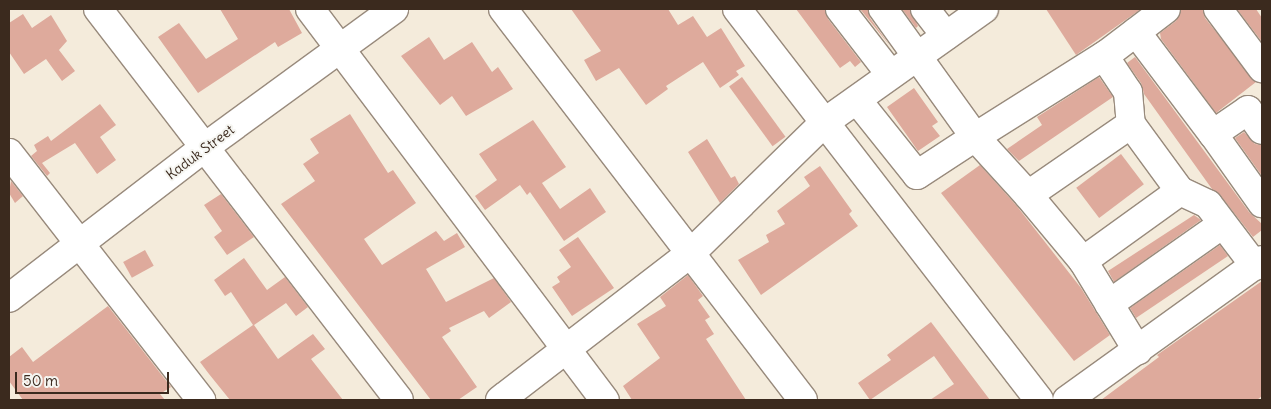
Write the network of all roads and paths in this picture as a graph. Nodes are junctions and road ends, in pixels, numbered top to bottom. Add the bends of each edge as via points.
1 (98, 9) edge
2 (310, 9) edge
3 (394, 9) edge
4 (503, 9) edge
5 (737, 9) edge
6 (840, 9) edge
7 (883, 9) edge
8 (925, 9) edge
9 (1166, 9) edge
10 (1218, 9) edge
11 (977, 11) edge
12 (1136, 32) junction
13 (946, 36) junction
14 (340, 48) junction
15 (919, 55) junction
16 (1104, 56) junction
17 (1262, 68) edge
18 (891, 75) junction
19 (857, 100) junction
20 (1258, 113) edge
21 (825, 122) junction
22 (1131, 124) junction
23 (1213, 134) junction
24 (975, 137) junction
25 (205, 147) junction
26 (9, 153) edge
27 (1180, 191) junction
28 (1028, 196) junction
29 (1262, 204) edge
30 (1223, 224) junction
31 (80, 244) junction
32 (691, 253) junction
33 (1083, 261) junction
34 (1258, 263) edge
35 (9, 298) edge
36 (1109, 304) junction
37 (566, 350) junction
38 (1138, 351) junction
39 (201, 400) edge
40 (399, 400) edge
41 (500, 400) edge
42 (605, 400) edge
43 (803, 400) edge
44 (1039, 400) edge
45 (1067, 400) edge

1 - 25 street
2 - 14 street
3 - 14 street, Kaduk Street
4 - 32 street
5 - 21 street
6 - 18 street
7 - 15 street
8 - 13 street
9 - 12 street
10 - 17 street
11 - 13 street
12 - 16 street
12 - 23 street
13 - 15 street
14 - 25 street, Kaduk Street
14 - 37 street
15 - 18 street
15 - 24 street
16 - 22 street via 1128,92
16 - 24 street
18 - 19 street
19 - 21 street
19 - 24 street via 917,175
20 - 23 street
21 - 32 street
21 - 44 street
22 - 27 street
22 - 28 street
23 - 29 street
24 - 28 street
25 - 31 street, Kaduk Street
25 - 40 street
26 - 31 street
27 - 30 street via 1208,204
27 - 33 street
28 - 33 street
30 - 34 street
30 - 36 street
31 - 35 street, Kaduk Street
31 - 39 street
32 - 37 street
32 - 43 street
33 - 36 street
34 - 38 street
36 - 38 street
37 - 41 street
37 - 42 street
38 - 45 street

